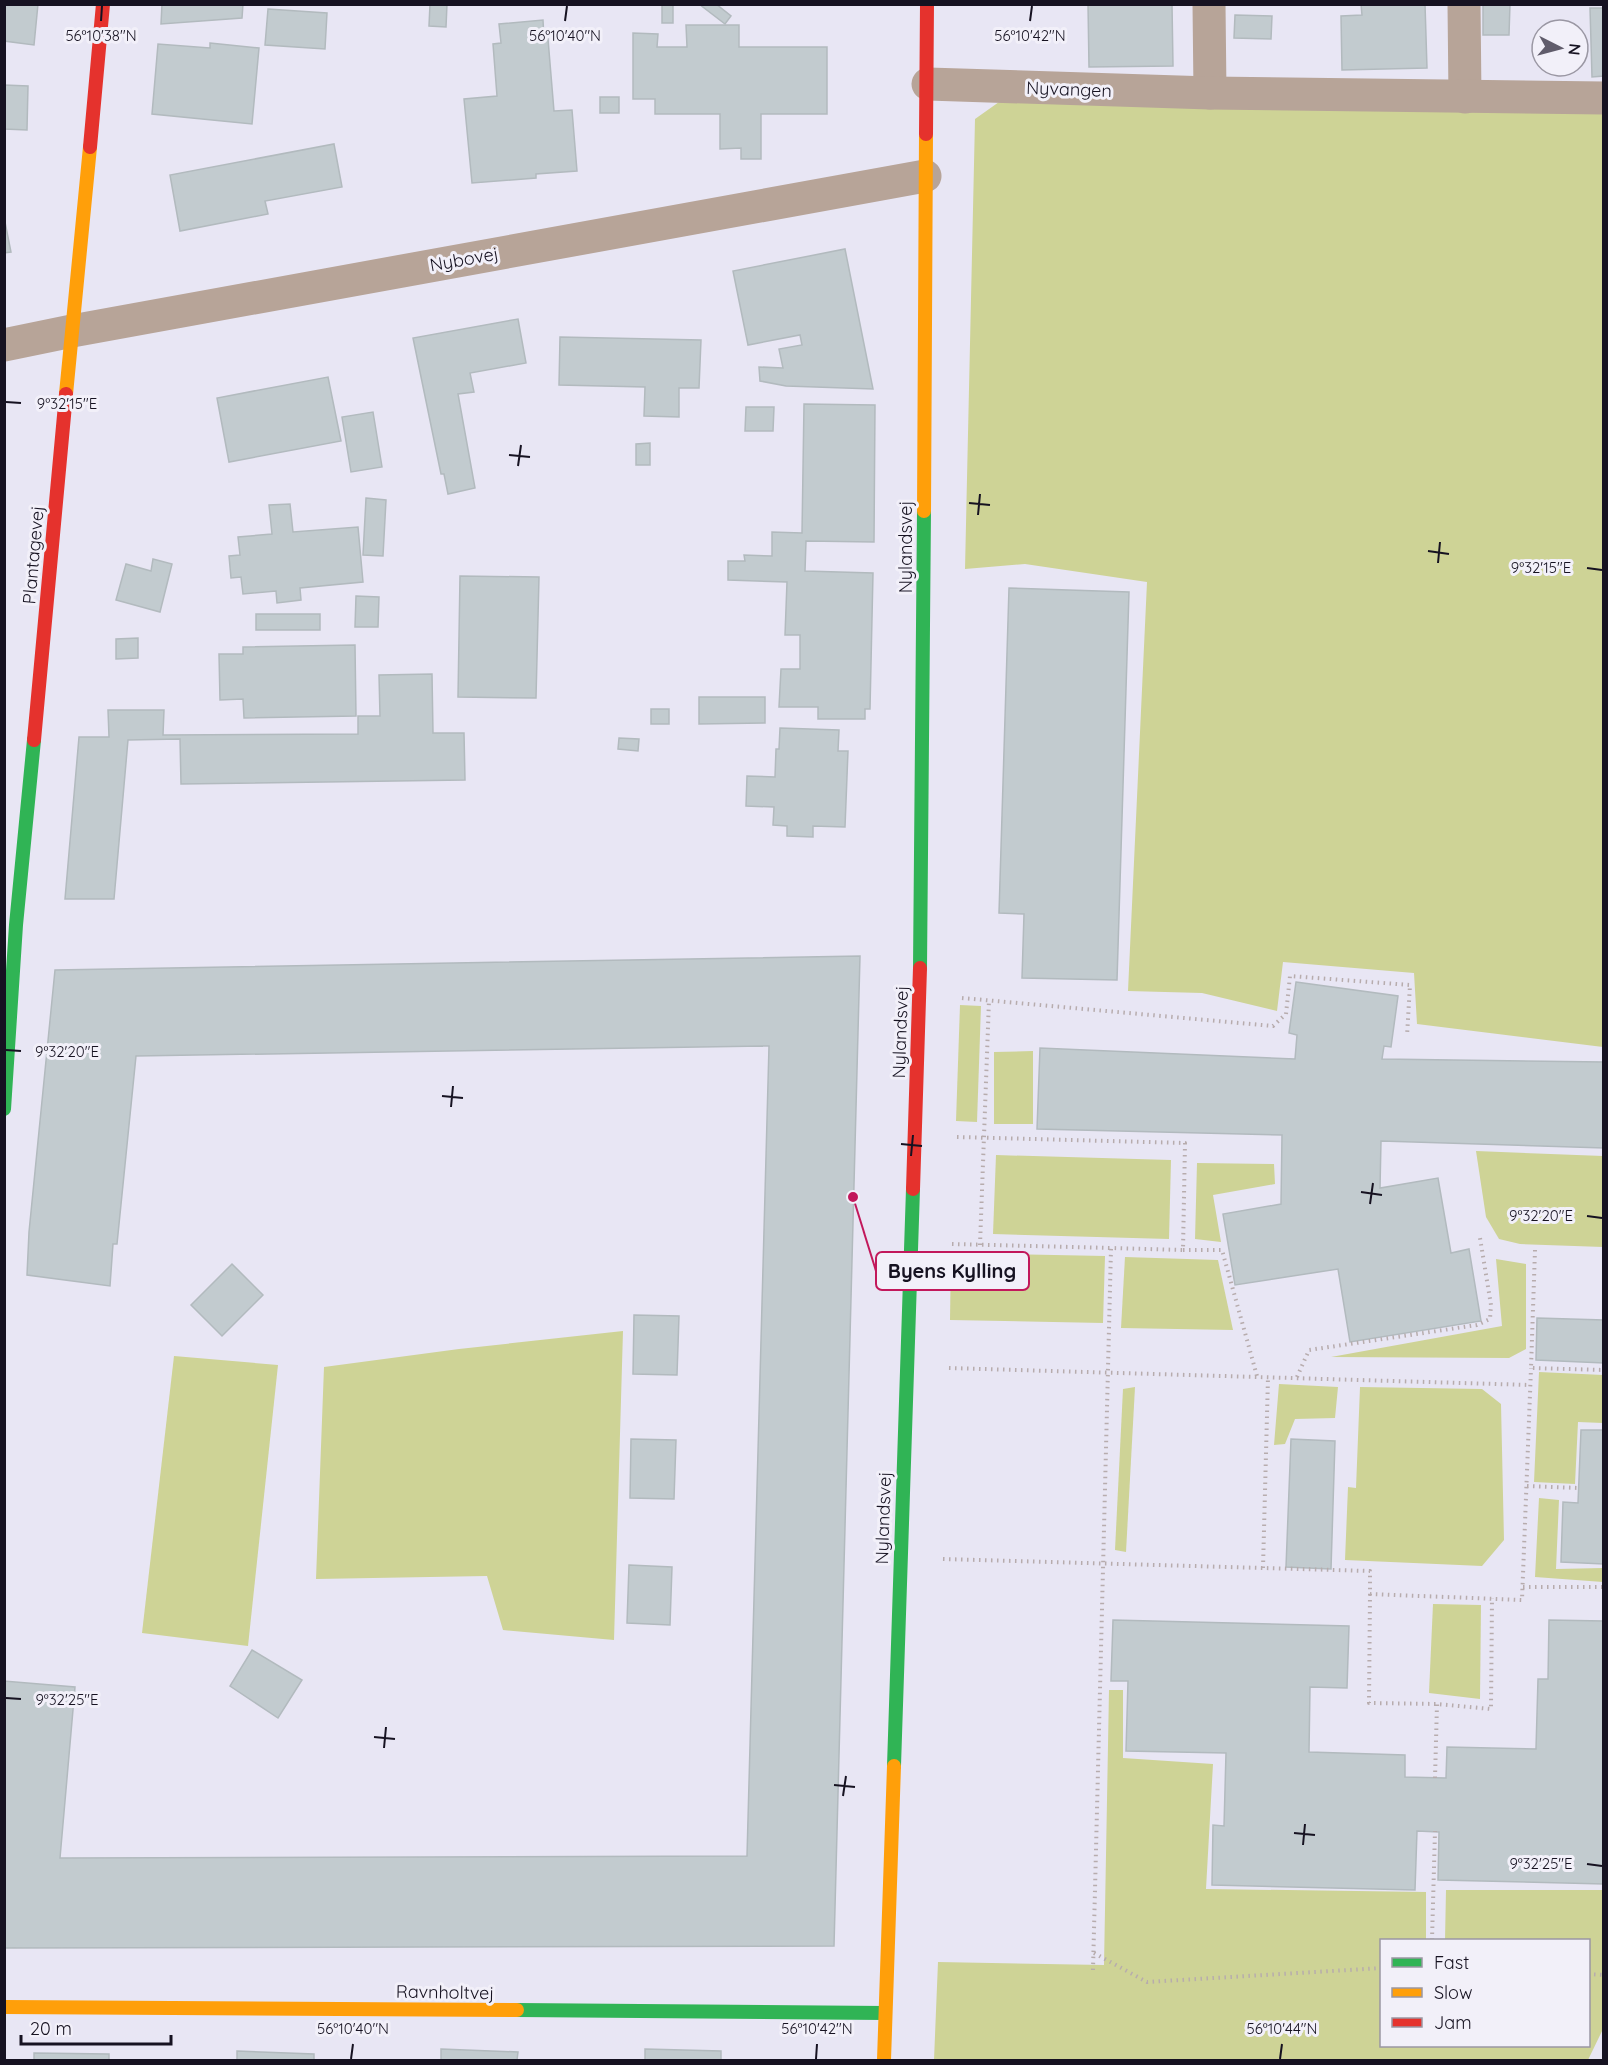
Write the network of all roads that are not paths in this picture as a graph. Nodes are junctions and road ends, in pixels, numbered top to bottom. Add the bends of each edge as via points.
1 (103, 4) edge
2 (927, 4) edge
3 (1209, 4) edge
4 (1464, 4) edge
5 (928, 84) junction
6 (1210, 93) junction
7 (1465, 97) junction
8 (1604, 98) edge
9 (925, 176) junction
10 (72, 331) junction
11 (4, 345) edge
12 (4, 1109) edge
13 (4, 2007) edge
14 (885, 2013) junction
15 (884, 2061) edge

1 - 10 street, Plantagevej
2 - 5 street, Nylandsvej
3 - 6 street
4 - 7 street
5 - 6 street, Nyvangen
5 - 9 street, Nylandsvej
6 - 7 street, Nyvangen
7 - 8 street, Nyvangen
9 - 10 street, Nybovej
9 - 14 street, Nylandsvej via 922,922
10 - 11 street, Nybovej
10 - 12 street, Plantagevej via 16,925
13 - 14 street, Ravnholtvej
14 - 15 street, Nylandsvej

